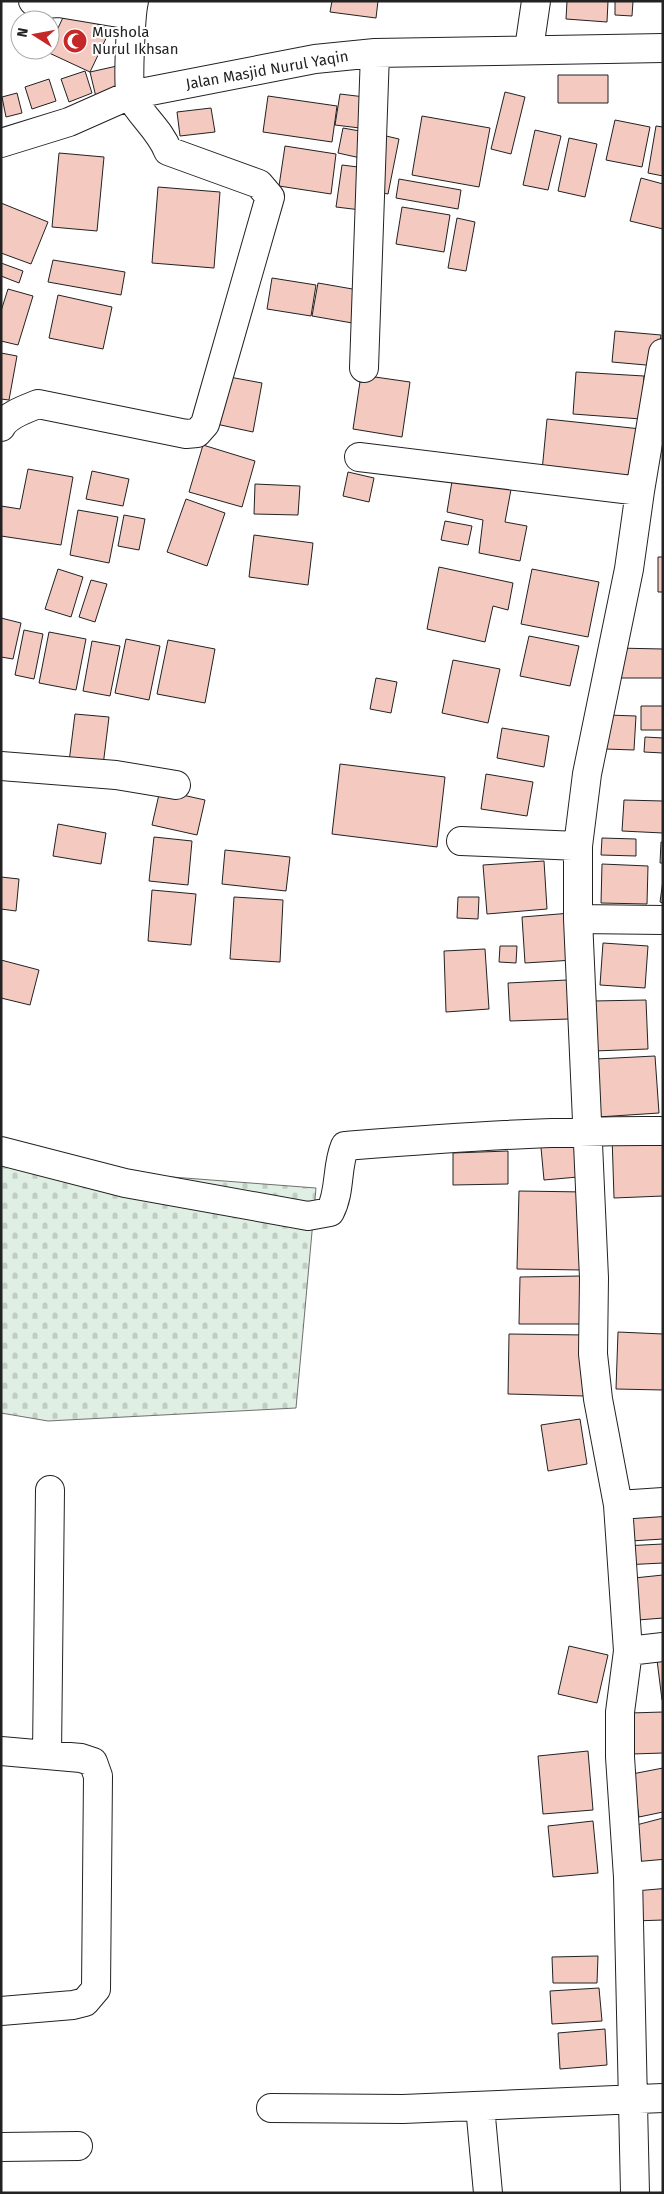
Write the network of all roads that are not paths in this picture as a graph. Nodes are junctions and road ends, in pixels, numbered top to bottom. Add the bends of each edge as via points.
1 (33, 1) edge
2 (536, 1) edge
3 (132, 8) edge
4 (663, 48) edge
5 (530, 49) junction
6 (375, 52) junction
7 (130, 95) junction
8 (1, 143) edge
9 (663, 353) edge
10 (364, 368) dead end
11 (1, 427) edge
12 (359, 457) dead end
13 (640, 491) junction
14 (1, 766) edge
15 (176, 785) dead end
16 (461, 841) dead end
17 (578, 846) junction
18 (578, 919) junction
19 (663, 920) edge
20 (588, 1131) junction
21 (663, 1131) edge
22 (1, 1151) edge
23 (50, 1490) dead end
24 (663, 1502) edge
25 (618, 1505) junction
26 (663, 1647) edge
27 (628, 1651) junction
28 (1, 1750) edge
29 (47, 1754) junction
30 (663, 1874) edge
31 (628, 1877) junction
32 (1, 2011) edge
33 (663, 2098) edge
34 (633, 2099) junction
35 (480, 2106) junction
36 (271, 2108) dead end
37 (78, 2146) dead end
38 (1, 2147) edge
39 (488, 2193) edge
40 (635, 2193) edge

1 - 3 street
2 - 5 street
3 - 7 street
4 - 5 street, Jalan Masjid Nurul Yaqin
5 - 6 street, Jalan Masjid Nurul Yaqin
6 - 7 street, Jalan Masjid Nurul Yaqin via 314,59
6 - 10 street
7 - 8 street, Jalan Masjid Nurul Yaqin via 69,122
7 - 11 street via 168,150 259,184 270,197 205,424 197,433 186,434 38,404 22,410
9 - 13 street
12 - 13 street
13 - 17 street via 629,569 587,774
14 - 15 street via 116,775
16 - 17 street
17 - 18 street
18 - 19 street
18 - 20 street
20 - 21 street
20 - 22 street via 345,1146 336,1201 330,1212 308,1216 125,1183
20 - 25 street via 594,1278 593,1354
23 - 29 street
24 - 25 street
25 - 27 street
26 - 27 street
27 - 31 street via 620,1712
28 - 29 street
29 - 32 street via 93,1762 98,1776 96,1989 85,2002 73,2005
30 - 31 street
31 - 34 street
33 - 34 street
34 - 35 street
34 - 40 street
35 - 36 street
35 - 39 street
37 - 38 street

